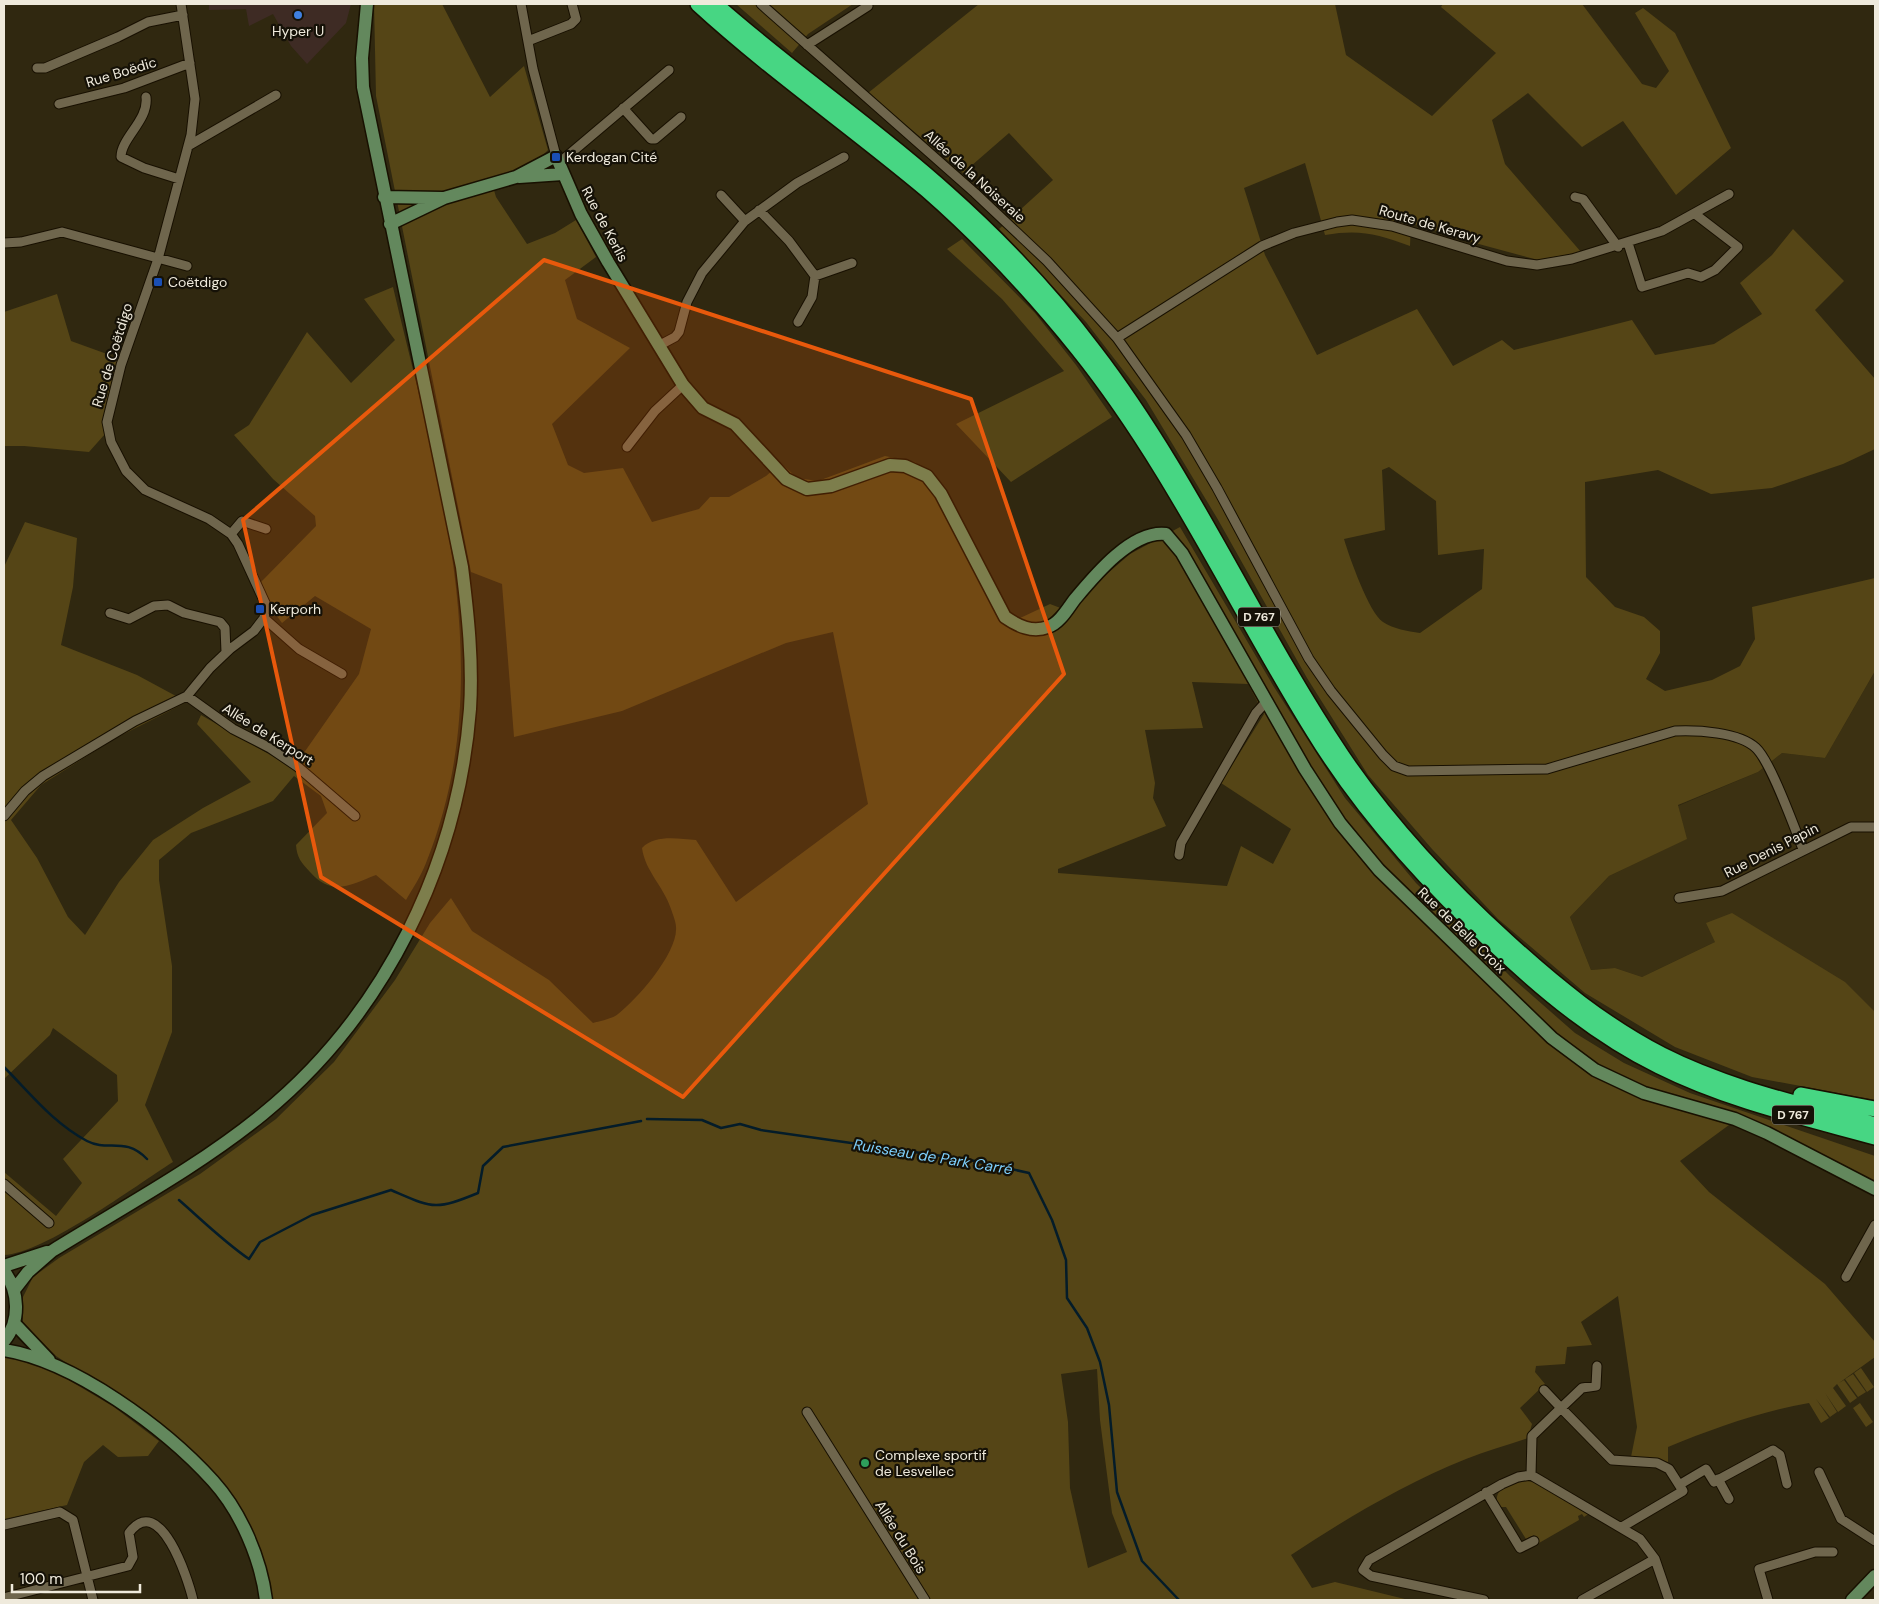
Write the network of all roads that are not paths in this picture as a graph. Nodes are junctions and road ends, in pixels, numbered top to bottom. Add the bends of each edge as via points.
1 (181, 4) edge
2 (367, 4) edge
3 (521, 4) edge
4 (572, 4) edge
5 (698, 4) edge
6 (715, 4) edge
7 (760, 4) edge
8 (868, 6) dead end
9 (182, 15) junction
10 (528, 40) junction
11 (807, 45) junction
12 (190, 63) junction
13 (37, 68) dead end
14 (669, 70) dead end
15 (276, 95) dead end
16 (146, 97) dead end
17 (59, 104) dead end
18 (623, 108) junction
19 (681, 117) dead end
20 (188, 146) junction
21 (844, 157) dead end
22 (559, 164) junction
23 (516, 177) junction
24 (178, 179) junction
25 (1729, 194) dead end
26 (721, 195) dead end
27 (384, 197) junction
28 (1575, 197) dead end
29 (444, 198) junction
30 (759, 210) junction
31 (1695, 214) junction
32 (745, 221) junction
33 (390, 224) junction
34 (4, 243) edge
35 (1628, 243) junction
36 (1618, 247) junction
37 (158, 259) junction
38 (852, 263) dead end
39 (187, 266) dead end
40 (815, 276) junction
41 (798, 322) dead end
42 (1117, 338) junction
43 (660, 345) junction
44 (683, 385) junction
45 (627, 447) dead end
46 (266, 529) dead end
47 (231, 534) junction
48 (1166, 534) joint
49 (110, 613) dead end
50 (264, 618) junction
51 (226, 652) junction
52 (342, 674) dead end
53 (187, 696) junction
54 (1266, 702) junction
55 (4, 816) edge
56 (355, 816) dead end
57 (1875, 827) edge
58 (1803, 849) junction
59 (1179, 856) dead end
60 (1679, 898) dead end
61 (1733, 1084) junction
62 (1875, 1109) edge
63 (1875, 1125) edge
64 (1846, 1129) junction
65 (1875, 1138) edge
66 (1875, 1148) edge
67 (4, 1184) edge
68 (1875, 1189) edge
69 (49, 1223) dead end
70 (1875, 1225) edge
71 (52, 1251) junction
72 (4, 1266) edge
73 (4, 1271) edge
74 (1846, 1277) dead end
75 (14, 1290) junction
76 (14, 1323) junction
77 (4, 1341) edge
78 (4, 1350) edge
79 (51, 1362) junction
80 (1597, 1366) dead end
81 (1544, 1390) dead end
82 (1561, 1408) junction
83 (807, 1412) dead end
84 (1819, 1472) dead end
85 (1531, 1475) junction
86 (1718, 1479) junction
87 (1787, 1484) dead end
88 (1679, 1485) junction
89 (1486, 1492) junction
90 (1729, 1499) dead end
91 (4, 1525) edge
92 (1622, 1527) junction
93 (1534, 1541) dead end
94 (1875, 1541) edge
95 (1833, 1552) dead end
96 (1655, 1559) junction
97 (1875, 1576) edge
98 (87, 1577) junction
99 (7, 1598) edge
100 (93, 1600) edge
101 (193, 1600) edge
102 (266, 1600) edge
103 (924, 1600) edge
104 (1484, 1600) edge
105 (1582, 1600) edge
106 (1669, 1600) edge
107 (1768, 1600) edge
108 (1852, 1600) edge

1 - 9 street, Rue de Coëtdigo
2 - 27 street via 363,87
3 - 10 street, Rue de Kerlis
4 - 10 street via 576,18 572,24
5 - 64 highway, D 767 via 738,40 930,193 990,248 1048,312 1111,392 1155,460 1330,758 1387,834 1469,922 1551,996 1633,1052 1690,1080 1728,1094
6 - 61 highway, D 767 via 947,193 1017,260 1068,318 1113,376 1159,445 1345,760 1384,812 1432,867 1477,914 1587,1009 1665,1056
7 - 11 street, Allée de la Noiseraie
8 - 11 street
9 - 12 street, Rue de Coëtdigo
9 - 13 street via 148,22 72,57
10 - 22 street, Rue de Kerlis
11 - 42 street, Allée de la Noiseraie via 1040,254
12 - 17 street, Rue Boëdic via 124,88
12 - 20 street, Rue de Coëtdigo via 195,99
14 - 18 street
15 - 20 street
16 - 24 street via 147,103 138,124 121,149 121,158
18 - 19 street via 651,139
18 - 22 street
20 - 24 street, Rue de Coëtdigo
21 - 30 street via 797,183
22 - 23 street
22 - 23 street
22 - 43 street, Rue de Kerlis via 581,214
23 - 29 street
24 - 37 street, Rue de Coëtdigo
25 - 31 street, Route de Keravy
26 - 32 street
27 - 29 street
27 - 33 street
28 - 36 street via 1583,199
29 - 33 street
30 - 32 street
30 - 40 street via 789,241
31 - 35 street, Route de Keravy
31 - 35 street via 1738,247 1715,270 1701,277 1688,274 1642,287
32 - 43 street via 702,273 687,302 676,337
33 - 71 street via 462,567 469,621 471,669 466,745 449,829 424,899 397,953 361,1009 296,1085 228,1141
34 - 37 street via 62,232
35 - 36 street, Route de Keravy
36 - 42 street, Route de Keravy via 1537,265 1506,261 1392,226 1352,220 1337,222 1294,233 1257,249
37 - 39 street
37 - 47 street, Rue de Coëtdigo via 108,412 111,442 126,472 146,490 209,519
38 - 40 street
40 - 41 street via 812,297
42 - 58 street, Allée de la Noiseraie via 1186,435 1309,659 1336,698 1394,766 1408,771 1547,769 1662,734 1690,730 1738,737 1756,748 1767,764
43 - 44 street, Rue de Kerlis
44 - 45 street via 655,411
44 - 48 street, Rue de Kerlis via 703,408 735,424 786,479 797,486 818,489 890,465 905,466 927,476 942,494 1005,617 1019,626 1049,627 1122,551 1142,537
46 - 47 street via 242,521
47 - 50 street, Rue de Coëtdigo via 266,605
48 - 54 street, Rue de Belle Croix / D 767 via 1182,552
49 - 51 street via 129,619 154,606 168,605 184,613 220,622 224,628
50 - 51 street via 254,631
50 - 52 street via 299,649
51 - 53 street
53 - 55 street via 135,721 43,776
53 - 56 street, Allée de Kerport via 233,729 298,767
54 - 59 street via 1256,712 1181,844
54 - 68 street, Rue de Belle Croix / D 767 via 1340,823 1379,870 1552,1038 1595,1070 1644,1093 1743,1123
57 - 58 street, Rue Denis Papin via 1851,827
58 - 60 street, Rue Denis Papin via 1722,891
61 - 62 highway
61 - 63 highway, D 767
64 - 65 highway, D 767
64 - 66 highway via 1860,1142
67 - 69 street
70 - 74 street
71 - 72 street
71 - 75 street via 28,1272
73 - 75 street
75 - 76 street
76 - 77 street
76 - 79 street
78 - 79 street via 22,1352
79 - 102 street via 119,1402 164,1435 213,1482 245,1529 263,1577
80 - 82 street via 1596,1386 1582,1388
81 - 82 street
82 - 85 street via 1532,1436
82 - 88 street via 1612,1460 1657,1464 1669,1469
83 - 103 street, Allée du Bois
84 - 94 street via 1841,1519
85 - 89 street via 1518,1477
85 - 92 street
86 - 87 street via 1773,1450 1780,1455
86 - 88 street via 1714,1482 1706,1469
86 - 90 street
88 - 92 street via 1683,1492
89 - 93 street via 1520,1548
89 - 104 street via 1369,1560 1363,1570 1371,1576
91 - 98 street via 60,1512 73,1520
92 - 96 street via 1640,1539
95 - 107 street via 1815,1552 1759,1569
96 - 105 street
96 - 106 street
97 - 108 street
98 - 99 street
98 - 100 street
98 - 101 street via 128,1566 133,1556 129,1534 136,1525 145,1522 160,1527 187,1573

